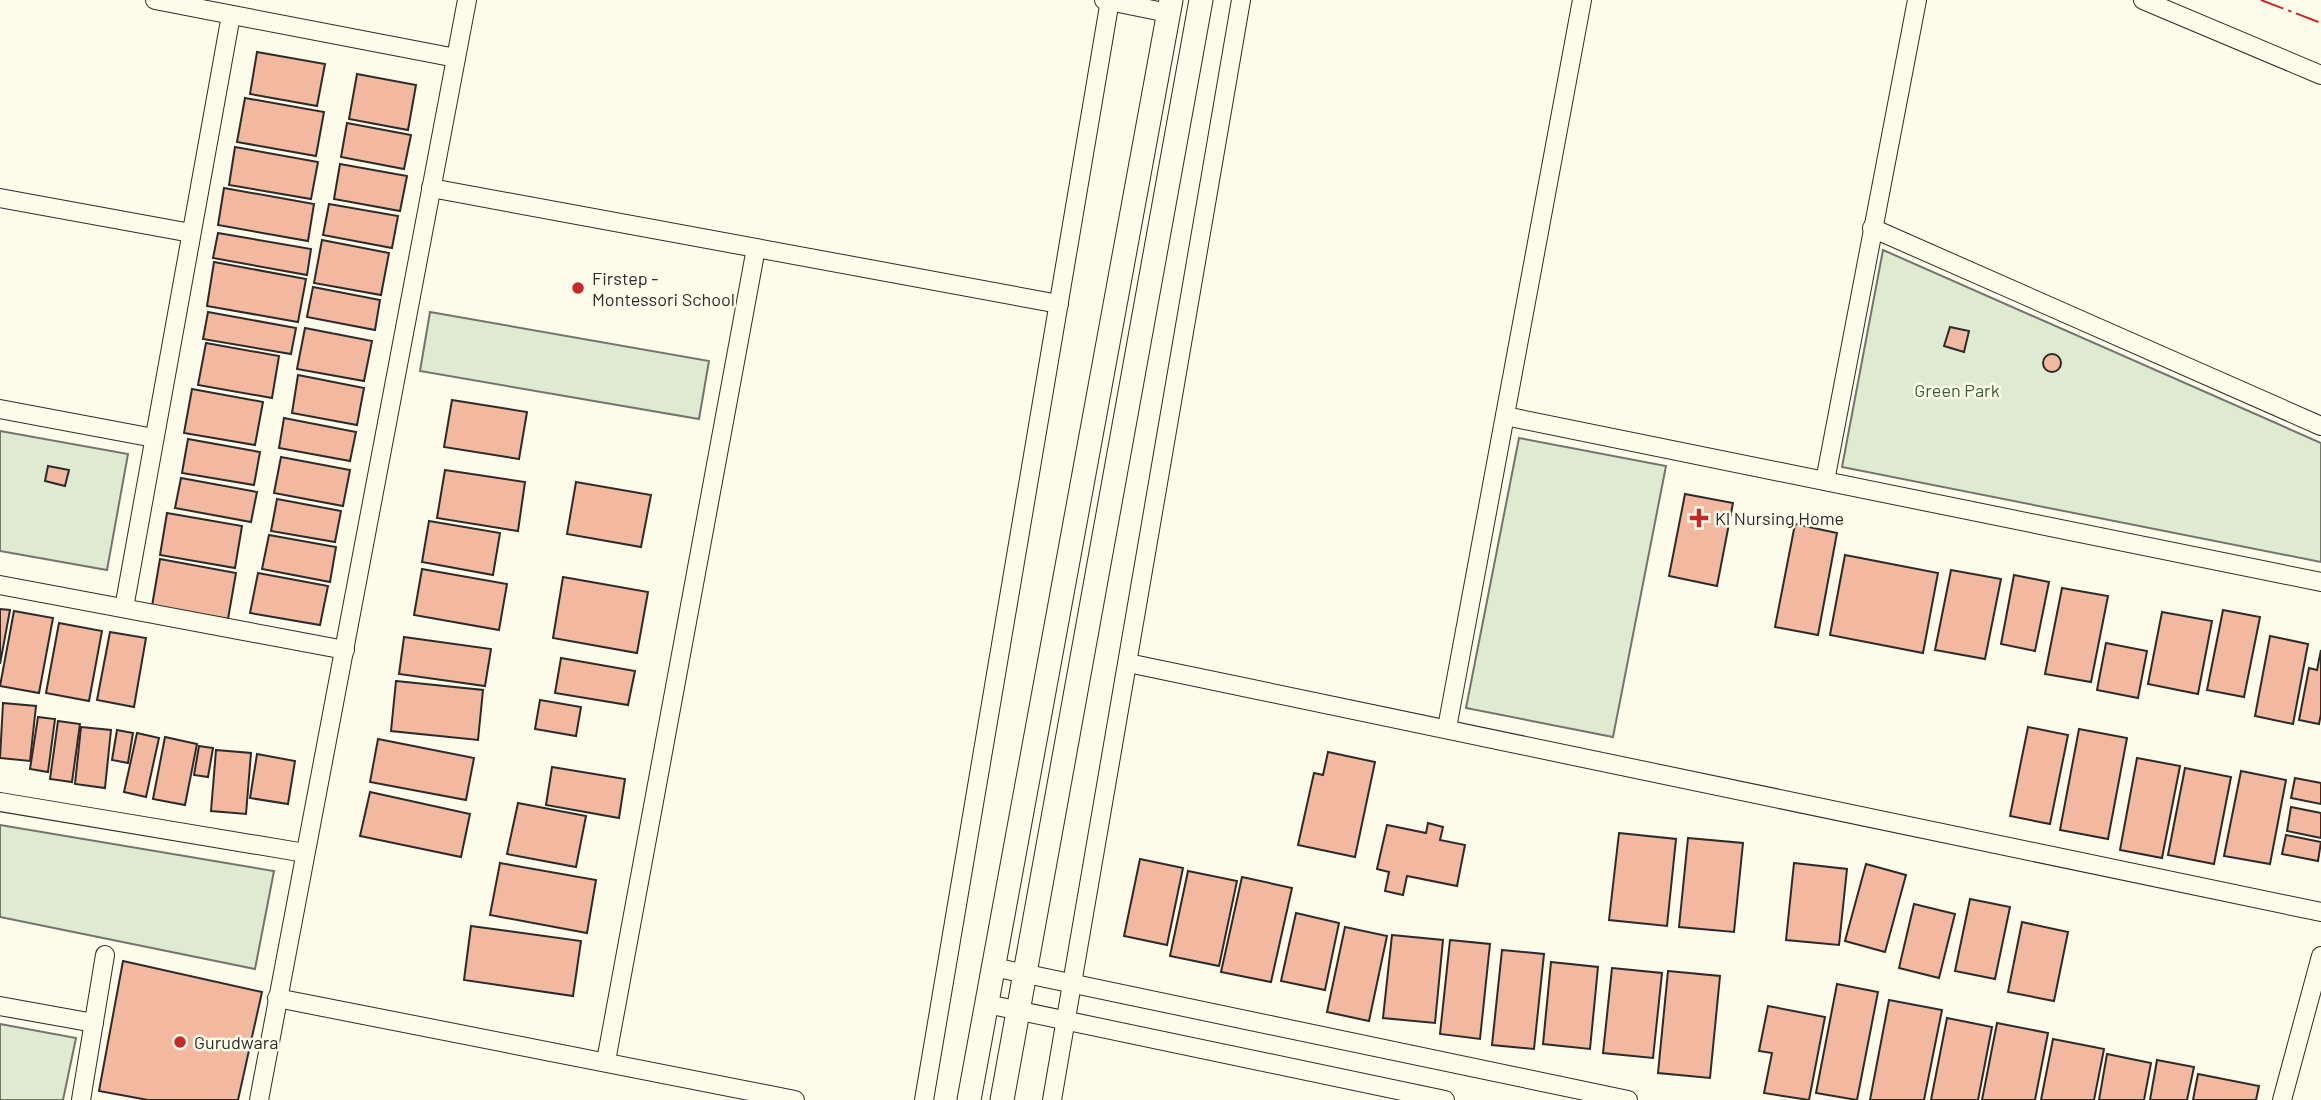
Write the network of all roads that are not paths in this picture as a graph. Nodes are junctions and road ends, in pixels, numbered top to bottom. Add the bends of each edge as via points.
1 (155, 0) edge
2 (467, 0) edge
3 (1108, 0) edge
4 (1201, 0) edge
5 (1241, 0) edge
6 (1582, 0) edge
7 (1917, 0) edge
8 (2143, 0) edge
9 (1170, 6) edge
10 (231, 15) junction
11 (456, 58) junction
12 (2321, 75) edge
13 (431, 188) junction
14 (0, 198) edge
15 (1872, 228) junction
16 (191, 233) junction
17 (756, 248) junction
18 (1059, 304) junction
19 (0, 409) edge
20 (1505, 416) junction
21 (2321, 426) edge
22 (154, 438) junction
23 (1825, 481) junction
24 (2321, 582) edge
25 (0, 585) edge
26 (124, 608) junction
27 (345, 650) junction
28 (1128, 663) junction
29 (1447, 728) junction
30 (0, 802) edge
31 (304, 853) junction
32 (2321, 912) edge
33 (105, 955) dead end
34 (2321, 956) edge
35 (993, 967) junction
36 (1025, 974) junction
37 (1073, 984) junction
38 (277, 998) junction
39 (987, 1004) junction
40 (0, 1006) edge
41 (1018, 1010) junction
42 (1067, 1020) junction
43 (94, 1023) junction
44 (606, 1061) junction
45 (81, 1100) edge
46 (259, 1100) edge
47 (795, 1100) edge
48 (924, 1100) edge
49 (969, 1100) edge
50 (1002, 1100) edge
51 (1052, 1100) edge
52 (1445, 1100) edge
53 (1628, 1100) edge
54 (2282, 1100) edge

1 - 10 street
2 - 11 street
3 - 9 street
3 - 18 street
4 - 36 street
5 - 28 street
6 - 20 street
7 - 15 street
8 - 12 street
9 - 35 street
10 - 11 street
10 - 16 street
11 - 13 street
13 - 17 street
13 - 27 street
14 - 16 street
15 - 21 street
15 - 23 street
16 - 22 street
17 - 18 street
17 - 44 street
18 - 48 street
19 - 22 street
20 - 23 street
20 - 29 street
22 - 26 street
23 - 24 street
25 - 26 street
26 - 27 street
27 - 31 street
28 - 29 street
28 - 37 street
29 - 32 street
30 - 31 street
31 - 38 street
33 - 43 street
34 - 54 street
35 - 36 street
35 - 39 street
36 - 37 street
36 - 41 street
37 - 42 street
37 - 53 street
38 - 44 street
38 - 46 street
39 - 41 street
39 - 49 street
40 - 43 street
41 - 42 street
41 - 50 street
42 - 51 street
42 - 52 street
43 - 45 street
44 - 47 street

